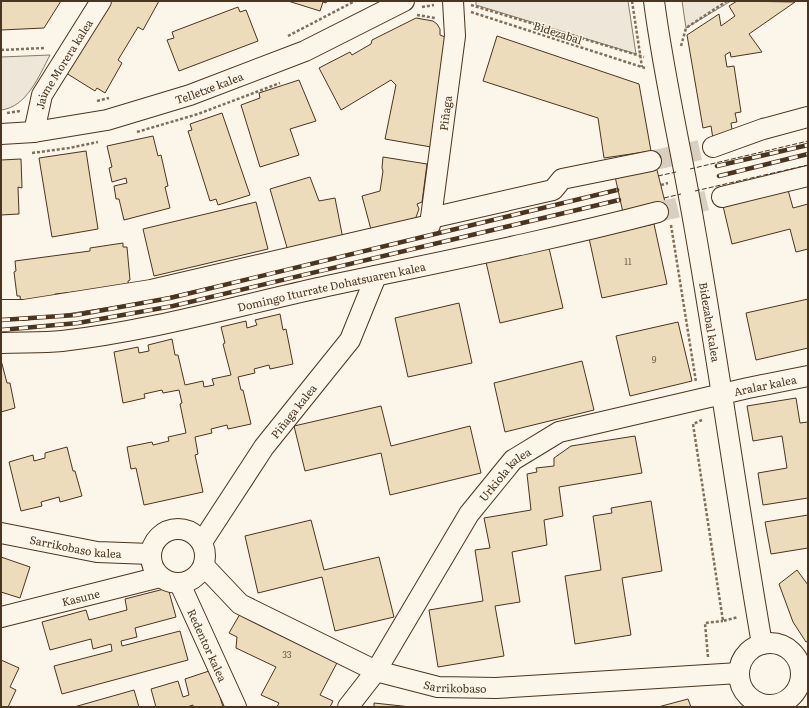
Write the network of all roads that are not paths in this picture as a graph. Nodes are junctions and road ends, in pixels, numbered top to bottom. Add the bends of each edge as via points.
1 (101, 1) edge
2 (452, 1) edge
3 (654, 1) edge
4 (380, 8) edge
5 (407, 9) edge
6 (808, 117) edge
7 (34, 132) junction
8 (1, 134) edge
9 (713, 147) tunnel mouth
10 (651, 161) tunnel mouth
11 (808, 176) edge
12 (722, 197) tunnel mouth
13 (664, 217) tunnel mouth
14 (430, 221) junction
15 (376, 276) junction
16 (1, 310) edge
17 (1, 343) edge
18 (808, 376) edge
19 (722, 394) junction
20 (1, 533) edge
21 (202, 542) junction
22 (151, 554) junction
23 (204, 566) junction
24 (160, 577) junction
25 (180, 584) junction
26 (1, 617) edge
27 (762, 644) junction
28 (803, 658) edge
29 (376, 671) junction
30 (739, 673) junction
31 (785, 704) edge
32 (236, 707) edge
33 (348, 707) edge

1 - 7 street, Jaime Morera kalea via 42,95
2 - 14 street, Piñaga via 455,36
3 - 19 street, Bidezabal kalea via 663,68 695,229
4 - 5 street, Telletxe kalea
4 - 7 street, Telletxe kalea via 305,51 190,95 107,120
6 - 9 street via 728,140
7 - 8 street, Telletxe kalea
10 - 14 street via 562,179 553,190
11 - 12 street
13 - 15 street, Domingo Iturrate Dohatsuaren kalea via 551,238
14 - 16 street via 151,290 24,310
15 - 17 street, Domingo Iturrate Dohatsuaren kalea via 124,332 60,341
15 - 21 street, Piñaga kalea via 350,340 264,447
18 - 19 street, Aralar kalea
19 - 27 street, Bidezabal kalea
19 - 29 street, Urkiola kalea via 559,432 513,460 469,514
20 - 22 street, Sarrikobaso kalea via 97,552
21 - 22 street via 187,530 172,529 158,537
21 - 23 street
22 - 24 street via 151,563
23 - 25 street via 192,580
23 - 29 street, Sarrikobaso via 240,604
24 - 25 street
24 - 26 street, Kasune
25 - 32 street, Redentor kalea
27 - 28 street via 779,644
27 - 30 street via 755,647 740,666
28 - 31 street via 800,682
29 - 30 street, Sarrikobaso via 438,687 496,688
29 - 33 street, Urkiola kalea
30 - 31 street via 746,694 762,704

